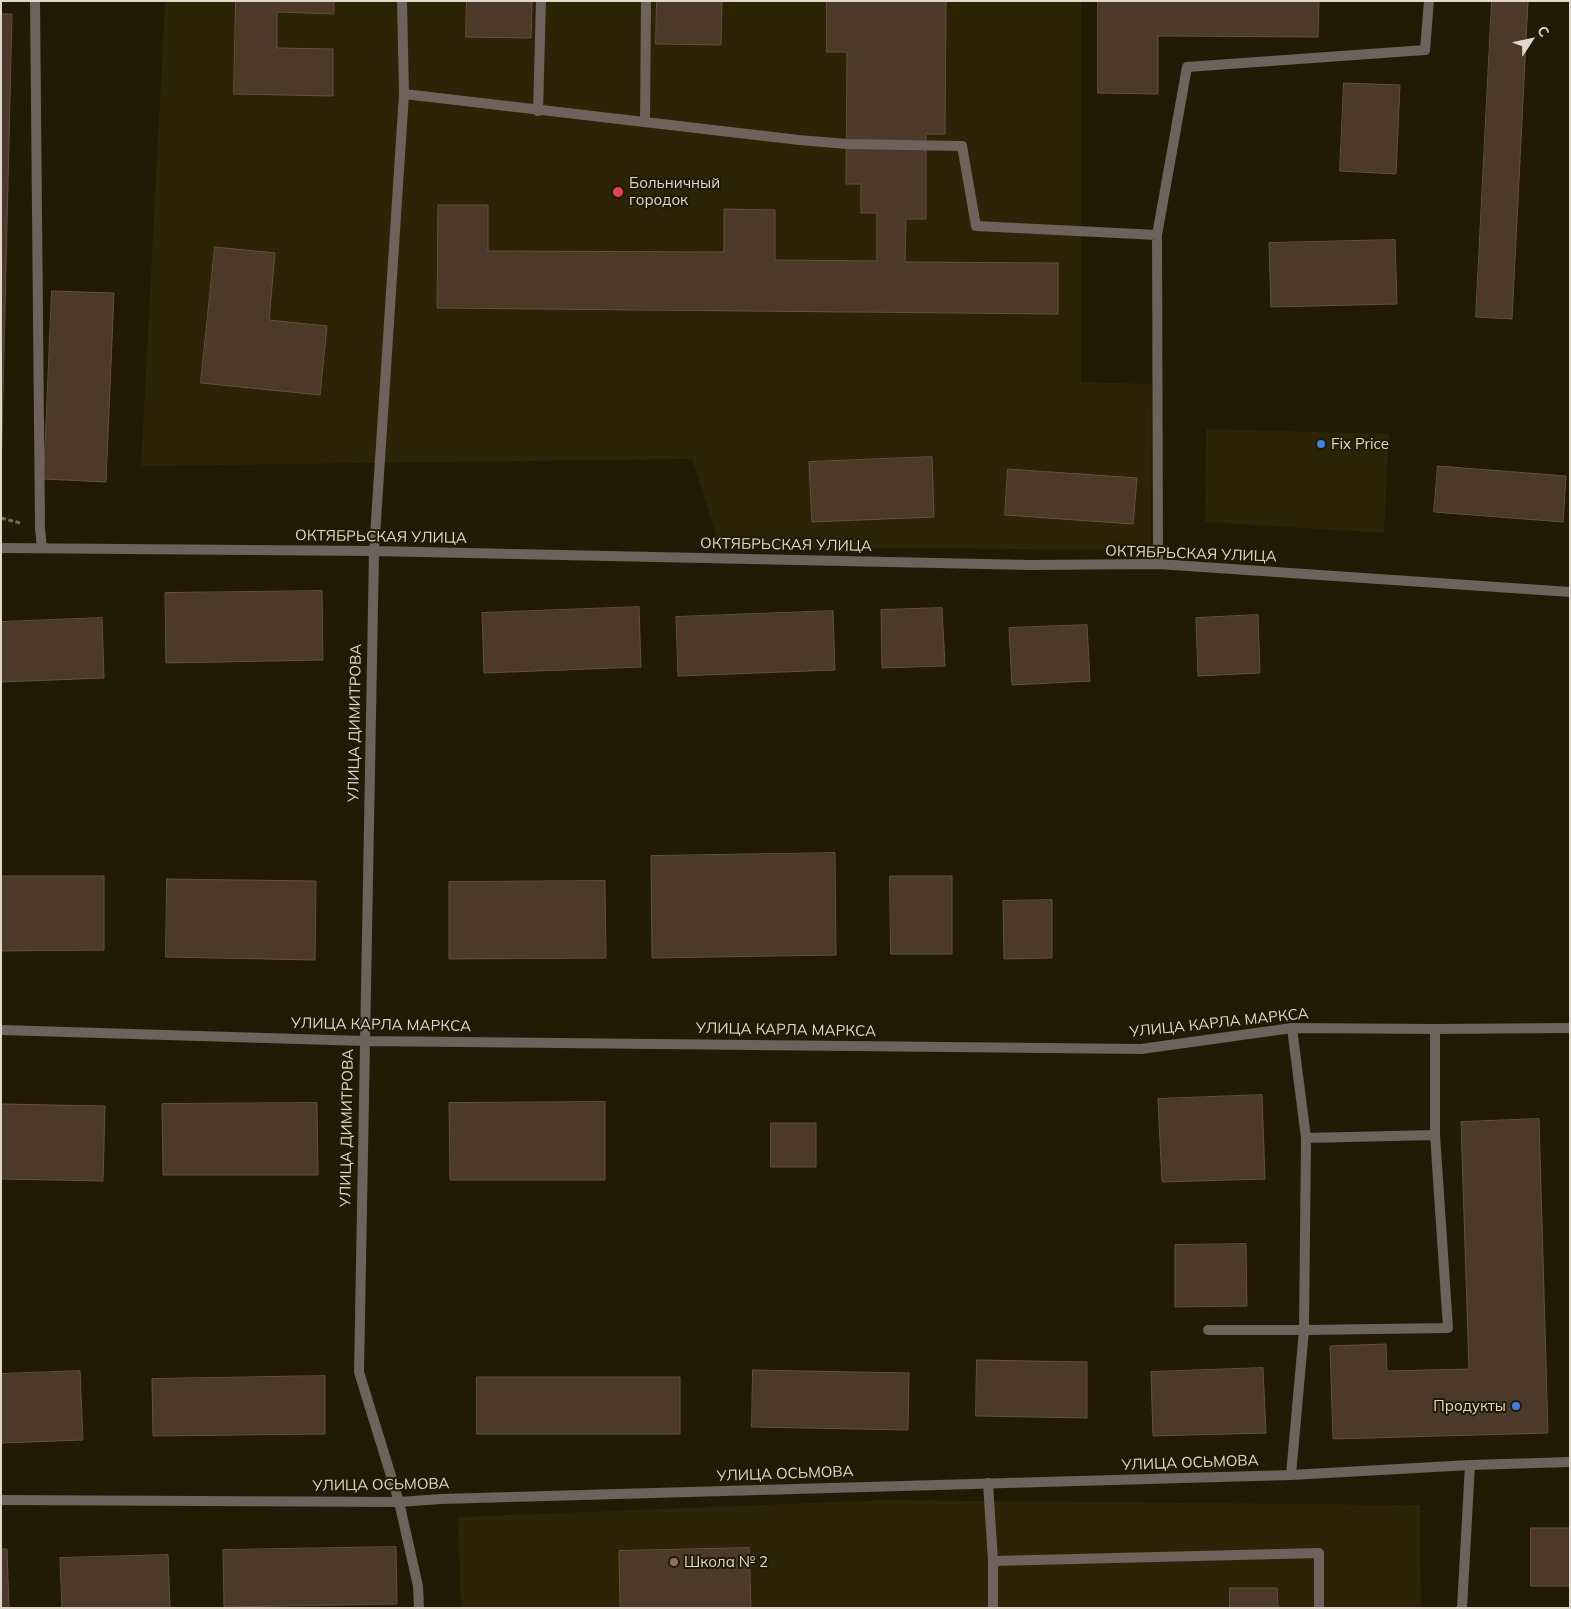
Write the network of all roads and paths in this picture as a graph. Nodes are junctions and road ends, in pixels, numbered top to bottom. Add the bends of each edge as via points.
1 (35, 1) edge
2 (402, 1) edge
3 (541, 1) edge
4 (646, 1) edge
5 (1429, 1) edge
6 (404, 94) junction
7 (538, 111) junction
8 (645, 121) junction
9 (1157, 235) junction
10 (1, 548) edge
11 (42, 548) junction
12 (374, 551) junction
13 (1158, 564) junction
14 (1570, 592) edge
15 (1292, 1028) junction
16 (1570, 1028) edge
17 (1435, 1029) junction
18 (1, 1030) edge
19 (364, 1041) junction
20 (1435, 1135) junction
21 (1306, 1138) junction
22 (1208, 1330) dead end
23 (1304, 1330) junction
24 (1570, 1462) edge
25 (1470, 1464) junction
26 (1292, 1475) junction
27 (988, 1483) junction
28 (1, 1500) edge
29 (399, 1502) junction
30 (992, 1561) junction
31 (419, 1608) edge
32 (993, 1608) edge
33 (1319, 1608) edge
34 (1462, 1608) edge

1 - 11 street
2 - 6 street, УЛИЦА ДИМИТРОВА
3 - 7 street
4 - 8 street
5 - 9 street via 1425,50 1187,67
6 - 7 street
6 - 12 street, УЛИЦА ДИМИТРОВА
7 - 8 street
8 - 9 street via 838,143 962,146 976,226
9 - 13 street
10 - 11 street, ОКТЯБРЬСКАЯ УЛИЦА
11 - 12 street, ОКТЯБРЬСКАЯ УЛИЦА
12 - 13 street, ОКТЯБРЬСКАЯ УЛИЦА via 1020,565
12 - 19 street, УЛИЦА ДИМИТРОВА
13 - 14 street, ОКТЯБРЬСКАЯ УЛИЦА
15 - 17 street, УЛИЦА КАРЛА МАРКСА
15 - 19 street, УЛИЦА КАРЛА МАРКСА via 1141,1049
15 - 21 street
16 - 17 street, УЛИЦА КАРЛА МАРКСА
17 - 20 street
18 - 19 street, УЛИЦА КАРЛА МАРКСА
19 - 29 street, УЛИЦА ДИМИТРОВА via 359,1372
20 - 21 street
20 - 23 street via 1448,1328
21 - 23 street
22 - 23 street
23 - 26 street
24 - 25 street, УЛИЦА ОСЬМОВА
25 - 26 street, УЛИЦА ОСЬМОВА
25 - 34 street
26 - 27 street, УЛИЦА ОСЬМОВА
27 - 29 street, УЛИЦА ОСЬМОВА
27 - 30 street
28 - 29 street, УЛИЦА ОСЬМОВА
29 - 31 street, УЛИЦА ДИМИТРОВА via 418,1586
30 - 32 street
30 - 33 street via 1318,1553

